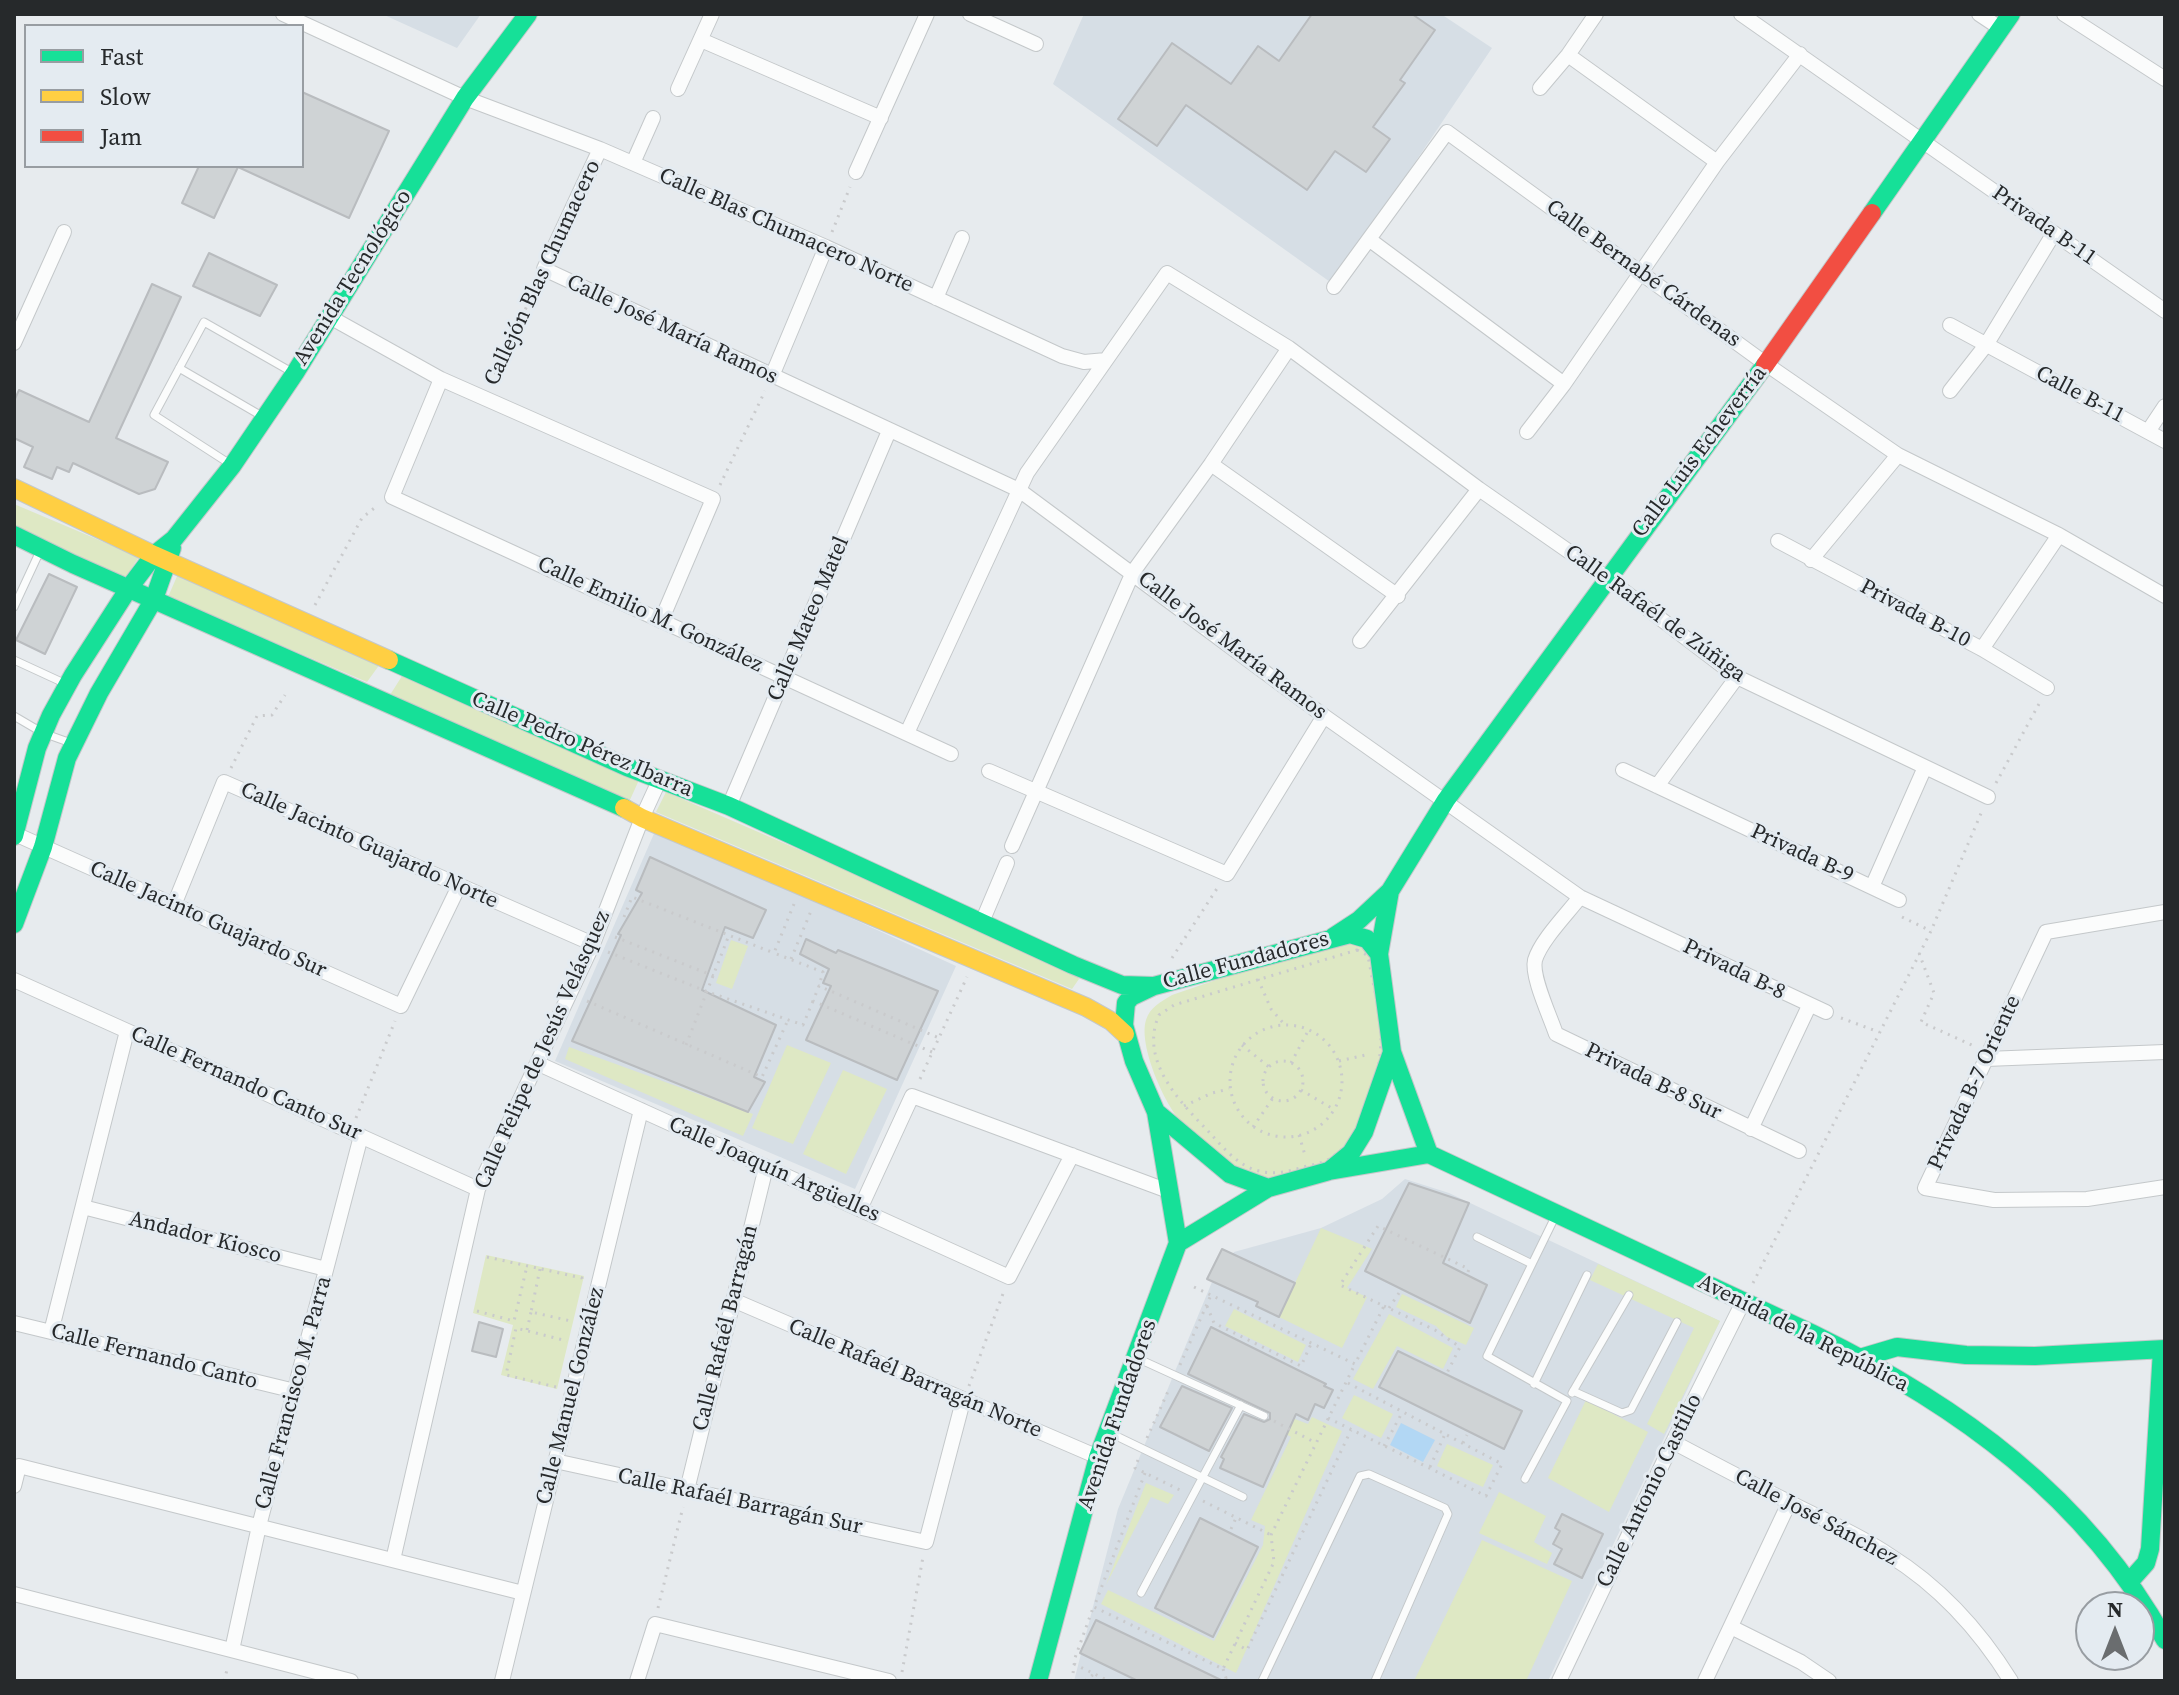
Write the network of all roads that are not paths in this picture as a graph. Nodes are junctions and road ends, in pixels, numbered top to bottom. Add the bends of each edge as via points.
1 (283, 14) edge
2 (528, 14) edge
3 (712, 14) edge
4 (927, 14) edge
5 (970, 14) edge
6 (1596, 14) edge
7 (1741, 14) edge
8 (1979, 14) edge
9 (2064, 14) edge
10 (2006, 21) edge
11 (701, 40) junction
12 (1036, 44) dead end
13 (1800, 54) junction
14 (1568, 55) junction
15 (2165, 79) edge
16 (1540, 88) dead end
17 (678, 89) dead end
18 (465, 98) junction
19 (653, 118) dead end
20 (881, 118) junction
21 (1922, 141) junction
22 (600, 149) junction
23 (1717, 162) junction
24 (633, 163) junction
25 (856, 172) road end
26 (64, 232) dead end
27 (2054, 233) junction
28 (962, 238) dead end
29 (1370, 240) junction
30 (826, 247) junction
31 (544, 269) joint
32 (1641, 272) junction
33 (1334, 287) dead end
34 (936, 298) junction
35 (2165, 311) edge
36 (328, 316) junction
37 (1950, 325) dead end
38 (14, 343) edge
39 (1986, 345) junction
40 (1289, 348) junction
41 (1106, 360) junction
42 (1766, 364) junction
43 (179, 368) junction
44 (295, 373) junction
45 (772, 376) junction
46 (441, 379) junction
47 (1564, 384) junction
48 (1950, 391) dead end
49 (2165, 406) edge
50 (265, 418) junction
51 (2149, 430) junction
52 (889, 431) junction
53 (1527, 432) dead end
54 (2165, 441) edge
55 (1898, 455) junction
56 (1211, 464) junction
57 (232, 466) junction
58 (14, 488) edge
59 (1479, 489) junction
60 (1019, 490) junction
61 (14, 535) edge
62 (2059, 535) junction
63 (1778, 541) dead end
64 (41, 548) junction
65 (161, 558) junction
66 (1811, 560) junction
67 (1133, 572) junction
68 (1607, 578) junction
69 (129, 588) junction
70 (1398, 596) junction
71 (2165, 596) edge
72 (154, 599) junction
73 (14, 607) edge
74 (661, 621) junction
75 (1360, 641) dead end
76 (1982, 649) junction
77 (14, 660) edge
78 (785, 677) junction
79 (1737, 677) junction
80 (383, 679) junction
81 (68, 685) junction
82 (2047, 688) dead end
83 (14, 716) edge
84 (1324, 716) junction
85 (43, 733) junction
86 (907, 733) junction
87 (73, 744) junction
88 (951, 754) dead end
89 (1925, 767) junction
90 (1623, 770) dead end
91 (989, 771) dead end
92 (659, 781) junction
93 (1657, 786) junction
94 (1034, 791) junction
95 (1988, 797) dead end
96 (1446, 800) junction
97 (729, 806) junction
98 (642, 818) junction
99 (14, 835) edge
100 (1012, 846) dead end
101 (43, 847) junction
102 (1007, 863) dead end
103 (459, 886) junction
104 (1872, 887) junction
105 (1390, 891) junction
106 (1580, 897) junction
107 (1899, 900) dead end
108 (174, 905) junction
109 (2165, 912) edge
110 (982, 922) junction
111 (14, 924) edge
112 (1333, 937) junction
113 (593, 944) junction
114 (1379, 954) junction
115 (1073, 965) junction
116 (14, 980) edge
117 (1154, 986) junction
118 (1059, 995) junction
119 (1809, 1006) junction
120 (1826, 1012) road end
121 (127, 1031) junction
122 (1125, 1034) junction
123 (1386, 1052) junction
124 (2165, 1052) edge
125 (1987, 1056) junction
126 (539, 1064) junction
127 (641, 1110) junction
128 (1156, 1112) junction
129 (1751, 1129) junction
130 (356, 1134) junction
131 (1799, 1151) dead end
132 (1429, 1154) junction
133 (1072, 1155) junction
134 (766, 1167) junction
135 (1329, 1171) junction
136 (2165, 1187) edge
137 (1268, 1188) junction
138 (478, 1189) junction
139 (1171, 1192) junction
140 (83, 1207) junction
141 (860, 1209) junction
142 (1556, 1215) junction
143 (1477, 1237) dead end
144 (1178, 1243) junction
145 (1532, 1264) junction
146 (326, 1269) junction
147 (1587, 1275) dead end
148 (1629, 1295) dead end
149 (733, 1300) junction
150 (1743, 1302) junction
151 (1677, 1322) dead end
152 (14, 1323) edge
153 (51, 1332) junction
154 (2164, 1350) edge
155 (1137, 1358) junction
156 (1860, 1358) junction
157 (1534, 1384) junction
158 (295, 1391) junction
159 (1573, 1391) junction
160 (963, 1401) junction
161 (1567, 1401) junction
162 (1241, 1405) junction
163 (1264, 1416) road end
164 (1108, 1432) junction
165 (1673, 1442) junction
166 (1098, 1457) junction
167 (555, 1461) junction
168 (1202, 1478) junction
169 (1525, 1479) dead end
170 (14, 1486) edge
171 (687, 1490) junction
172 (1243, 1497) dead end
173 (1789, 1503) junction
174 (259, 1526) junction
175 (393, 1560) junction
176 (2130, 1581) junction
177 (523, 1593) junction
178 (1141, 1593) dead end
179 (14, 1594) edge
180 (1731, 1627) junction
181 (2165, 1640) edge
182 (232, 1650) junction
183 (351, 1681) edge
184 (502, 1681) edge
185 (637, 1681) edge
186 (889, 1681) edge
187 (1038, 1681) edge
188 (1262, 1681) edge
189 (1375, 1681) edge
190 (1559, 1681) edge
191 (1705, 1681) edge
192 (1829, 1681) edge
193 (2011, 1681) edge

1 - 18 street, Calle Blas Chumacero Norte
2 - 18 main road, Avenida Tecnológico
3 - 11 street
4 - 20 street
5 - 12 street
6 - 14 street
7 - 13 street, Privada B-11
8 - 10 street
9 - 15 street
10 - 21 main road, Calle Luis Echeverría
11 - 17 street
11 - 20 street
13 - 21 street, Privada B-11
13 - 23 street
14 - 16 street
14 - 23 street
18 - 22 street, Calle Blas Chumacero Norte
18 - 36 main road, Avenida Tecnológico
19 - 24 street
20 - 25 street
21 - 27 street, Privada B-11
21 - 42 main road, Calle Luis Echeverría
22 - 24 street, Calle Blas Chumacero Norte
22 - 31 street, Callejón Blas Chumacero
23 - 32 street
24 - 30 street, Calle Blas Chumacero Norte
26 - 38 street
27 - 35 street, Privada B-11
27 - 39 street
28 - 34 street
29 - 32 street, Calle Bernabé Cárdenas via 1447,132
29 - 33 street
29 - 47 street
30 - 34 street, Calle Blas Chumacero Norte
30 - 45 street
31 - 45 street, Calle José María Ramos
32 - 42 street, Calle Bernabé Cárdenas
32 - 47 street
34 - 41 street, Calle Blas Chumacero Norte via 1062,356
36 - 44 main road, Avenida Tecnológico
36 - 46 street
37 - 39 street
39 - 48 street
39 - 51 street, Calle B-11
40 - 41 street, Calle Rafaél de Zúñiga via 1167,273
40 - 56 street
40 - 59 street, Calle Rafaél de Zúñiga
41 - 60 street
42 - 55 street, Calle Bernabé Cárdenas
42 - 68 main road, Calle Luis Echeverría
43 - 44 lane via 204,322
43 - 50 lane
43 - 57 lane via 154,415
44 - 50 main road, Avenida Tecnológico
45 - 52 street, Calle José María Ramos
46 - 74 street, Calle Emilio M. González via 392,497
46 - 74 street via 713,499
47 - 53 street
49 - 51 street, Calle B-11
50 - 57 main road, Avenida Tecnológico
51 - 54 street
52 - 60 street, Calle José María Ramos
52 - 78 street, Calle Mateo Matel
55 - 62 street, Calle Bernabé Cárdenas
55 - 66 street
56 - 67 street
56 - 70 street
57 - 65 main road, Avenida Tecnológico
58 - 65 main road, Calle Pedro Pérez Ibarra
59 - 68 street, Calle Rafaél de Zúñiga
59 - 70 street
60 - 67 street, Calle José María Ramos
60 - 86 street
61 - 64 main road, Calle Pedro Pérez Ibarra
62 - 71 street, Calle Bernabé Cárdenas
62 - 76 street, Privada B-10
63 - 66 street, Privada B-10
64 - 69 main road, Calle Pedro Pérez Ibarra
64 - 73 lane
65 - 69 main road
65 - 72 main road, Avenida Tecnológico
65 - 80 main road, Calle Pedro Pérez Ibarra via 305,622
66 - 76 street, Privada B-10
67 - 84 street, Calle José María Ramos
67 - 94 street
68 - 79 street, Calle Rafaél de Zúñiga
68 - 96 main road, Calle Luis Echeverría
69 - 72 main road, Calle Pedro Pérez Ibarra
69 - 81 main road
70 - 75 street
72 - 80 main road, Calle Pedro Pérez Ibarra
72 - 87 main road, Avenida Tecnológico
74 - 78 street, Calle Emilio M. González
76 - 82 street
77 - 81 lane
78 - 86 street, Calle Emilio M. González
78 - 97 street, Calle Mateo Matel
79 - 89 street, Calle Rafaél de Zúñiga
79 - 93 street
80 - 92 main road, Calle Pedro Pérez Ibarra
80 - 98 main road, Calle Pedro Pérez Ibarra
81 - 85 main road
83 - 85 lane
84 - 94 street via 1227,874
84 - 96 street, Calle José María Ramos
85 - 87 lane
85 - 99 main road
86 - 88 street, Calle Emilio M. González
87 - 101 main road, Avenida Tecnológico
89 - 95 street, Calle Rafaél de Zúñiga
89 - 104 street, Privada B-9
90 - 93 street, Privada B-9
91 - 94 street
92 - 97 main road, Calle Pedro Pérez Ibarra
92 - 98 street, Calle Felipe de Jesús Velásquez
93 - 104 street, Privada B-9
94 - 100 street
96 - 105 main road, Calle Luis Echeverría
96 - 106 street, Privada B-8
97 - 110 main road, Calle Pedro Pérez Ibarra
98 - 113 street, Calle Felipe de Jesús Velásquez
98 - 118 main road, Calle Pedro Pérez Ibarra
99 - 101 street, Calle Jacinto Guajardo Sur
101 - 108 street, Calle Jacinto Guajardo Sur
101 - 111 main road, Avenida Tecnológico
102 - 110 street
103 - 108 street, Calle Jacinto Guajardo Sur via 401,1006
103 - 108 street, Calle Jacinto Guajardo Norte via 224,782
103 - 113 street, Calle Jacinto Guajardo Norte
104 - 107 street
105 - 112 main road, Calle Luis Echeverría
105 - 114 main road, Calle Luis Echeverría
106 - 119 street, Privada B-8
106 - 129 street, Privada B-8 Sur via 1535,962 1556,1034
109 - 125 street, Privada B-7 Oriente via 2046,932
110 - 115 main road, Calle Pedro Pérez Ibarra
112 - 114 main road, Calle Fundadores via 1367,939
112 - 117 main road, Calle Fundadores
113 - 126 street, Calle Felipe de Jesús Velásquez
114 - 123 main road
115 - 117 main road, Calle Pedro Pérez Ibarra via 1122,985
115 - 118 main road via 1082,975 1081,987 1072,996
116 - 121 street, Calle Fernando Canto Sur
117 - 122 main road, Calle Fundadores via 1126,1003
118 - 122 main road, Calle Pedro Pérez Ibarra via 1102,1015
119 - 120 street
119 - 129 street, Privada B-8
121 - 130 street, Calle Fernando Canto Sur
121 - 140 street
122 - 128 main road
123 - 132 main road
123 - 135 main road via 1364,1132 1351,1153
124 - 125 street
125 - 136 street, Privada B-7 Oriente via 1925,1188 1994,1200 2087,1199
126 - 127 street, Calle Joaquín Argüelles
126 - 138 street, Calle Felipe de Jesús Velásquez
127 - 134 street, Calle Joaquín Argüelles
127 - 167 street, Calle Manuel González
128 - 137 main road via 1230,1174
128 - 139 main road
129 - 131 street, Privada B-8 Sur
130 - 138 street, Calle Fernando Canto Sur
130 - 146 street, Calle Francisco M. Parra
132 - 135 main road
132 - 142 main road, Avenida de la República
133 - 139 street
133 - 141 street via 912,1096
133 - 141 street, Calle Joaquín Argüelles via 1009,1277
134 - 141 street, Calle Joaquín Argüelles
134 - 149 street, Calle Rafaél Barragán
135 - 137 main road
137 - 144 main road
138 - 175 street, Calle Felipe de Jesús Velásquez
139 - 144 main road
140 - 146 street, Andador Kiosco
140 - 153 street
142 - 145 lane
142 - 150 main road, Avenida de la República
143 - 145 lane
144 - 155 main road, Avenida Fundadores
145 - 157 lane via 1487,1356
146 - 158 street, Calle Francisco M. Parra
147 - 157 lane
148 - 159 lane
149 - 160 street, Calle Rafaél Barragán Norte
149 - 171 street, Calle Rafaél Barragán
150 - 156 main road, Avenida de la República
150 - 165 street, Calle Antonio Castillo
151 - 159 lane via 1631,1410 1622,1413
152 - 153 street, Calle Fernando Canto
153 - 158 street, Calle Fernando Canto
154 - 156 main road via 2035,1356 1897,1347
154 - 176 main road via 2150,1549 2146,1563
155 - 162 lane
155 - 164 main road, Avenida Fundadores
156 - 176 main road, Avenida de la República via 2007,1455 2076,1516
157 - 161 lane
158 - 174 street, Calle Francisco M. Parra
159 - 161 lane
160 - 166 street, Calle Rafaél Barragán Norte
160 - 171 street, Calle Rafaél Barragán Sur via 926,1542
161 - 169 lane
162 - 163 lane
162 - 168 lane
164 - 166 main road, Avenida Fundadores
164 - 168 lane
165 - 173 street, Calle José Sánchez
165 - 190 street, Calle Antonio Castillo
166 - 187 main road, Avenida Fundadores
167 - 171 street, Calle Rafaél Barragán Sur
167 - 177 street, Calle Manuel González
168 - 172 lane
168 - 178 lane
170 - 174 street via 19,1466
173 - 180 street
173 - 193 street, Calle José Sánchez via 1838,1525 1924,1579 1976,1632
174 - 175 street
174 - 182 street, Calle Francisco M. Parra
175 - 177 street
176 - 181 main road, Avenida de la República
177 - 184 street, Calle Manuel González
179 - 182 street
180 - 191 street
180 - 192 street
182 - 183 street
185 - 186 street via 655,1624
188 - 189 lane via 1360,1476 1369,1474 1448,1514

